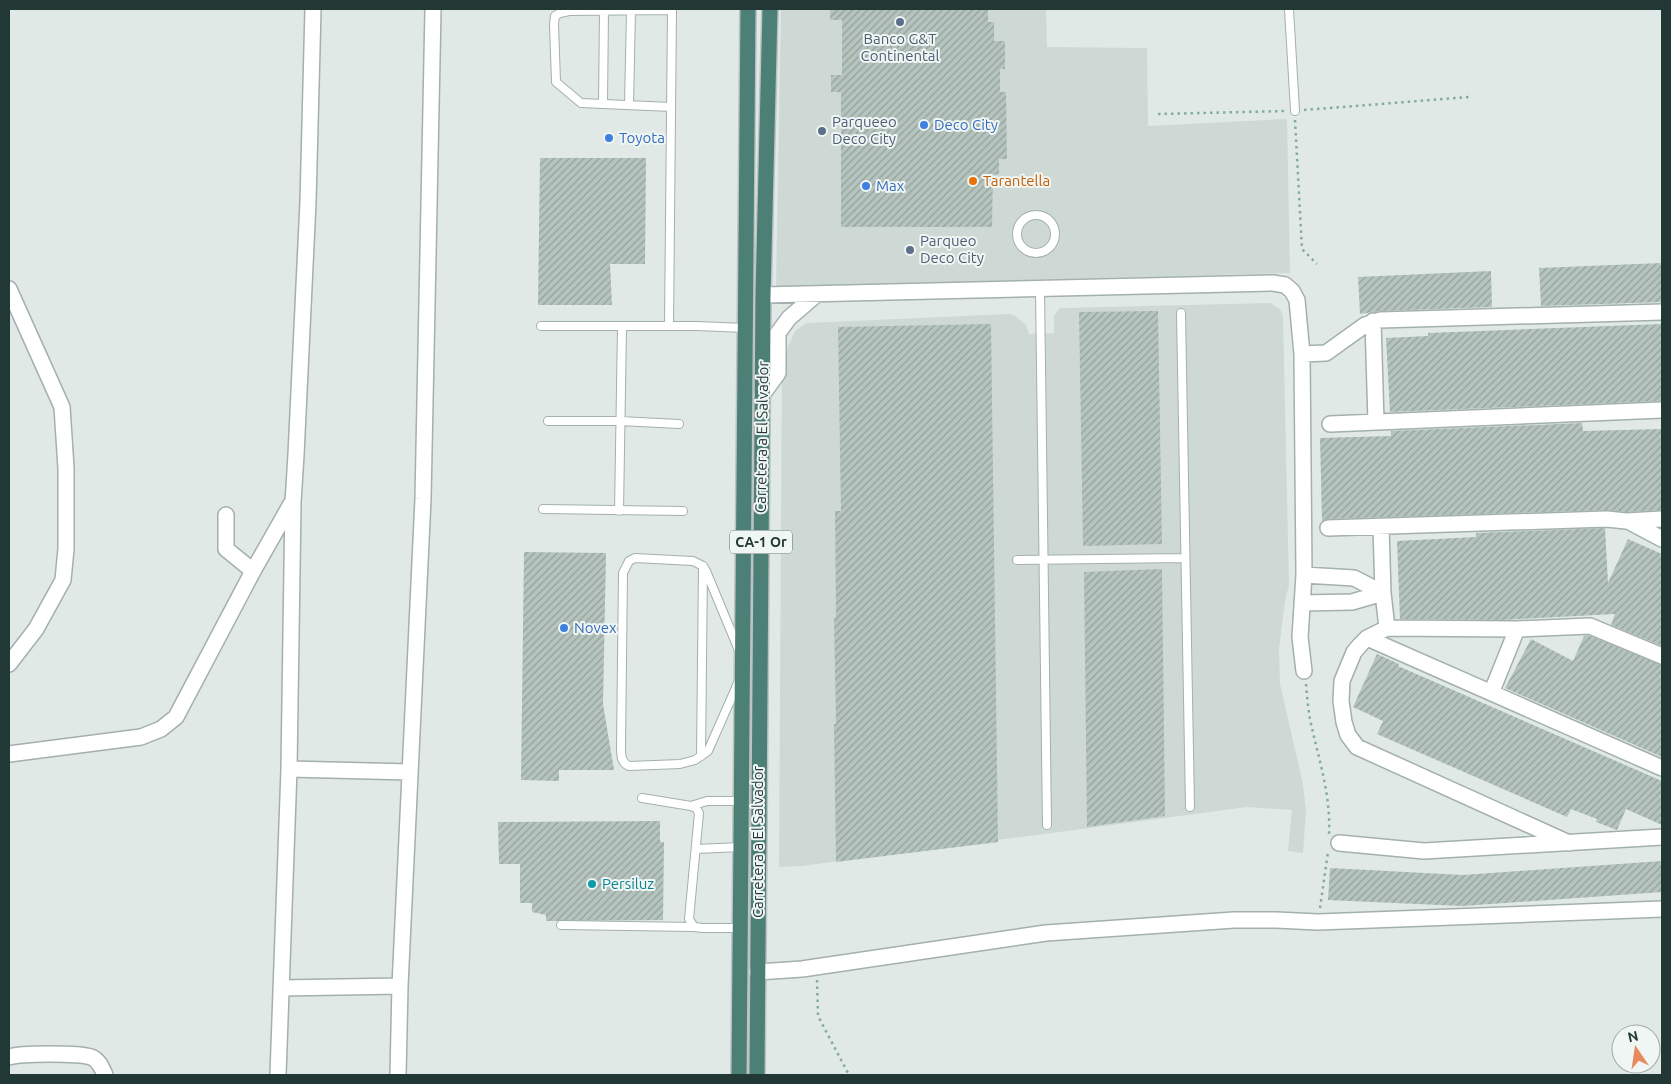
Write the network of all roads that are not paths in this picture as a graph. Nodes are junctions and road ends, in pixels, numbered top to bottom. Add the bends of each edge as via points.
1 (313, 9) edge
2 (432, 9) edge
3 (672, 9) edge
4 (748, 9) edge
5 (770, 9) edge
6 (1289, 9) edge
7 (604, 10) junction
8 (631, 10) junction
9 (604, 104) junction
10 (629, 105) junction
11 (671, 107) junction
12 (1295, 111) road end
13 (1054, 226) joint
14 (9, 288) edge
15 (1040, 290) junction
16 (817, 294) junction
17 (763, 295) junction
18 (1662, 312) edge
19 (1181, 313) dead end
20 (1373, 322) junction
21 (541, 326) dead end
22 (669, 326) junction
23 (622, 327) junction
24 (745, 328) junction
25 (1302, 354) junction
26 (762, 395) junction
27 (1662, 410) edge
28 (548, 421) dead end
29 (620, 421) junction
30 (1376, 422) junction
31 (679, 424) dead end
32 (1330, 424) dead end
33 (293, 502) junction
34 (543, 508) dead end
35 (619, 510) junction
36 (683, 511) dead end
37 (226, 515) dead end
38 (1662, 519) edge
39 (1626, 521) junction
40 (1381, 527) junction
41 (1328, 528) dead end
42 (1662, 539) edge
43 (1185, 558) junction
44 (1017, 560) dead end
45 (1044, 560) junction
46 (703, 566) junction
47 (253, 571) junction
48 (1304, 575) junction
49 (1382, 593) junction
50 (1302, 603) junction
51 (1387, 628) junction
52 (1516, 630) junction
53 (1367, 638) junction
54 (1662, 656) edge
55 (742, 657) junction
56 (9, 664) edge
57 (1304, 671) road end
58 (742, 674) junction
59 (1492, 691) junction
60 (9, 754) edge
61 (701, 756) junction
62 (1662, 768) edge
63 (289, 769) junction
64 (410, 772) junction
65 (642, 798) dead end
66 (742, 801) junction
67 (691, 806) junction
68 (1190, 807) dead end
69 (1048, 825) dead end
70 (1662, 837) edge
71 (1332, 843) road end
72 (1570, 843) junction
73 (741, 847) junction
74 (696, 849) junction
75 (1662, 909) edge
76 (562, 925) dead end
77 (694, 927) junction
78 (741, 928) junction
79 (757, 972) junction
80 (400, 986) junction
81 (280, 988) junction
82 (9, 1056) edge
83 (105, 1075) edge
84 (278, 1075) edge
85 (398, 1075) edge
86 (740, 1075) edge
87 (757, 1075) edge

1 - 33 street
2 - 64 street via 423,499
3 - 8 lane
3 - 11 lane
4 - 24 highway, Carretera a El Salvador / CA-1 Or
5 - 17 highway, Carretera a El Salvador / CA-1 Or
6 - 12 lane
7 - 8 lane
7 - 9 lane
7 - 9 lane via 560,13 555,16 554,24 556,82 578,102
8 - 10 lane
9 - 10 lane
10 - 11 lane
11 - 22 lane
13 - 13 lane via 1040,215 1027,217 1016,233 1020,246 1031,253 1043,252 1055,239
14 - 56 street via 62,407 66,468 63,580 36,629
15 - 16 street
15 - 25 street via 1285,285 1297,300
15 - 45 lane
16 - 17 street
16 - 26 street via 789,318 778,333 778,373
17 - 26 highway, Carretera a El Salvador / CA-1 Or
18 - 20 street
19 - 43 lane
20 - 25 street via 1326,354
20 - 30 street
21 - 23 lane
22 - 23 lane
22 - 24 lane
23 - 29 lane
24 - 55 highway, Carretera a El Salvador / CA-1 Or
25 - 48 street
26 - 79 highway, Carretera a El Salvador / CA-1 Or
27 - 30 street
28 - 29 lane
29 - 31 lane
29 - 35 lane
30 - 32 street
33 - 47 street
33 - 63 street
34 - 35 lane
35 - 36 lane
37 - 47 street via 226,549
38 - 39 street
39 - 40 street
39 - 42 street
40 - 41 street
40 - 49 street
43 - 45 lane
43 - 68 lane
44 - 45 lane
45 - 69 lane
46 - 55 lane
46 - 61 lane
46 - 61 lane via 693,561 635,558 628,561 622,573 622,759 629,766 680,764
47 - 60 street via 176,716 161,729 141,737
48 - 49 street via 1354,578
48 - 50 street
49 - 50 street via 1352,602
49 - 51 street
50 - 57 street via 1300,637
51 - 52 street
51 - 53 street
52 - 54 street via 1590,626
52 - 59 street
53 - 59 street
53 - 72 street via 1354,652 1341,690 1344,722 1357,748
55 - 58 highway, Carretera a El Salvador / CA-1 Or
58 - 61 lane via 708,751
58 - 66 highway, Carretera a El Salvador / CA-1 Or
59 - 62 street
63 - 64 street
63 - 81 street
64 - 80 street
65 - 67 lane
66 - 67 lane via 708,800
66 - 73 highway, Carretera a El Salvador / CA-1 Or
67 - 74 lane via 699,814
70 - 72 street
71 - 72 street via 1424,851
73 - 74 lane
73 - 78 highway, Carretera a El Salvador / CA-1 Or
74 - 77 lane via 689,919
75 - 79 street via 1318,922 1234,920 1046,933 802,969
76 - 77 lane
77 - 78 lane
78 - 86 highway, Carretera a El Salvador / CA-1 Or
79 - 87 highway, Carretera a El Salvador / CA-1 Or
80 - 81 street
80 - 85 street
81 - 84 street
82 - 83 street via 93,1057

